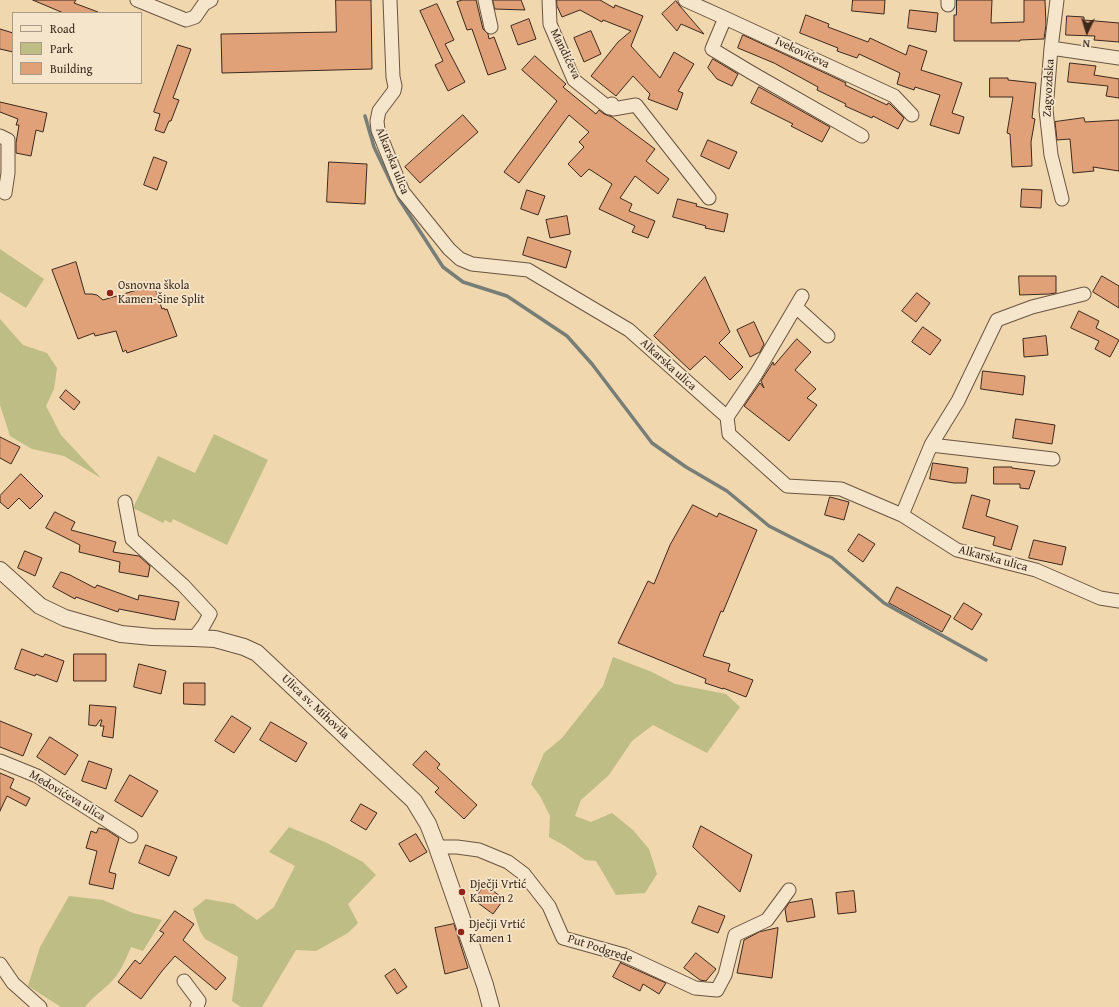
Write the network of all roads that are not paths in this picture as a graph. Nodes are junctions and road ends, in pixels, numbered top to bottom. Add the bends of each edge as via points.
1 (137, 0) edge
2 (210, 0) edge
3 (390, 0) edge
4 (484, 0) edge
5 (549, 0) edge
6 (685, 0) edge
7 (1057, 0) edge
8 (725, 18) junction
9 (491, 27) dead end
10 (1051, 48) junction
11 (1119, 58) edge
12 (912, 115) dead end
13 (0, 136) edge
14 (862, 136) dead end
15 (5, 193) dead end
16 (709, 198) dead end
17 (1062, 198) dead end
18 (1084, 294) dead end
19 (828, 336) dead end
20 (727, 417) junction
21 (931, 445) junction
22 (1053, 459) dead end
23 (125, 502) dead end
24 (902, 515) junction
25 (3, 578) edge
26 (1119, 601) edge
27 (194, 638) junction
28 (0, 761) edge
29 (131, 836) dead end
30 (438, 847) junction
31 (789, 890) dead end
32 (0, 964) edge
33 (184, 981) dead end
34 (40, 1007) edge
35 (196, 1007) edge
36 (491, 1007) edge

1 - 2 street via 186,20 195,17
3 - 20 street, Alkarska ulica via 395,86 379,111 378,130 403,192 449,249 472,264 528,270 629,330
4 - 9 street
5 - 16 street, Mandićeva via 550,24 574,80 609,108 612,104 613,109 636,106
6 - 8 street, Ivekovićeva
7 - 10 street, Zagvozdska
8 - 12 street, Ivekovićeva via 894,96
8 - 14 street via 712,49
10 - 11 street
10 - 17 street, Zagvozdska via 1046,110 1051,155
13 - 15 street via 8,140
18 - 21 street via 1032,307 996,320 958,401
19 - 20 street via 799,301
20 - 24 street, Alkarska ulica via 729,434 787,486 841,489
21 - 22 street
21 - 24 street
23 - 27 street via 132,540 183,585 210,614
24 - 26 street, Alkarska ulica via 957,550 1036,570 1100,598
25 - 27 street, Ulica sv. Mihovila via 40,606 65,618 121,634
27 - 30 street, Ulica sv. Mihovila via 223,641 257,653 414,801
28 - 29 street, Medovićeva ulica via 37,776
30 - 31 street, Put Podgrede via 479,850 508,862 524,874 550,906 563,938 624,955 694,988 717,990 726,975 735,935 767,920
30 - 36 street, Ulica sv. Mihovila
32 - 34 street via 13,983
33 - 35 street via 199,1001

